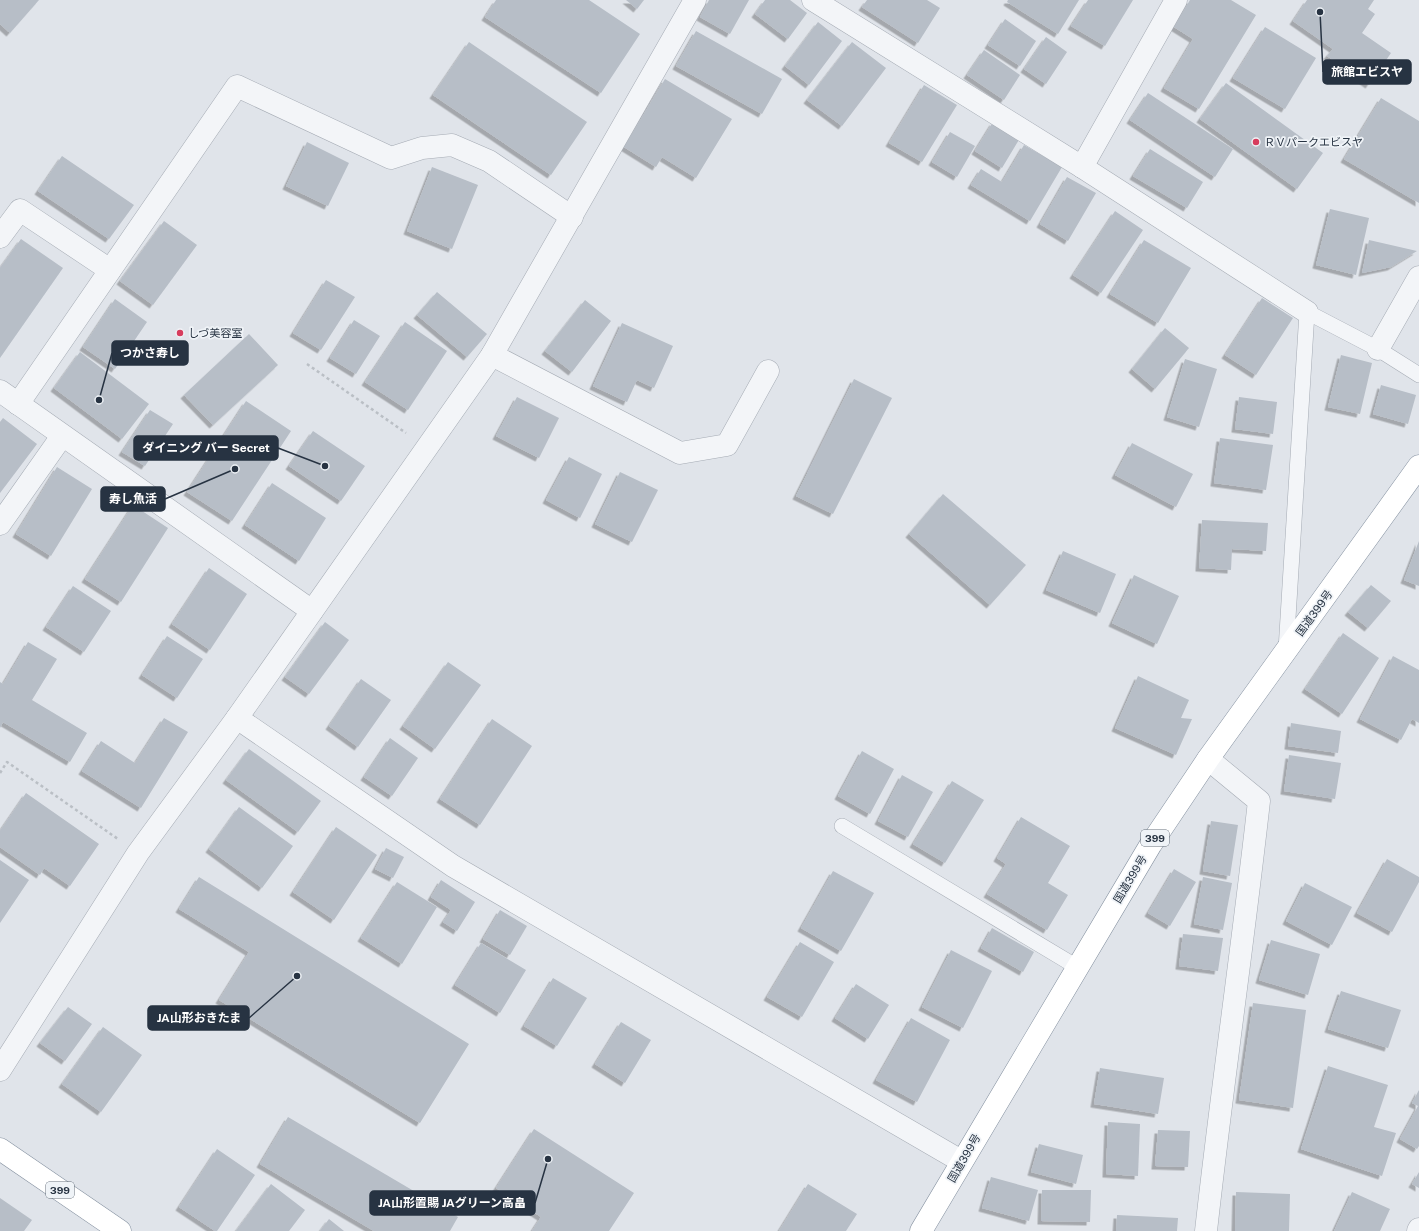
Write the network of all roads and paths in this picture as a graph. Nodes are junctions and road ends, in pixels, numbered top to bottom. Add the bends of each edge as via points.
1 (695, 0) edge
2 (812, 0) edge
3 (1176, 0) edge
4 (1082, 167) junction
5 (572, 217) junction
6 (0, 237) edge
7 (110, 270) junction
8 (1419, 277) edge
9 (1307, 312) junction
10 (1378, 349) junction
11 (492, 354) junction
12 (307, 364) dead end
13 (768, 371) dead end
14 (1419, 375) edge
15 (0, 391) edge
16 (18, 404) junction
17 (62, 436) junction
18 (426, 447) junction
19 (1419, 466) edge
20 (0, 524) edge
21 (312, 611) junction
22 (1286, 651) junction
23 (237, 718) junction
24 (1208, 759) junction
25 (0, 773) edge
26 (842, 826) dead end
27 (138, 853) junction
28 (1078, 967) junction
29 (0, 1070) edge
30 (0, 1149) edge
31 (962, 1161) junction
32 (120, 1231) edge
33 (922, 1231) edge
34 (1206, 1231) edge

1 - 5 street
2 - 4 street
3 - 4 street
4 - 9 street
5 - 7 street via 489,161 452,145 422,148 391,158 237,86
5 - 11 street
6 - 7 street via 20,210
7 - 16 street
8 - 10 street
9 - 10 lane
9 - 22 lane
10 - 14 lane
11 - 13 street via 680,453 727,445
11 - 18 street
12 - 18 path
15 - 16 street
16 - 17 street
17 - 20 street
17 - 21 street
18 - 21 street
19 - 22 highway, 国道399号 / 399
21 - 23 street
22 - 24 highway, 国道399号 / 399
23 - 27 street
23 - 31 street via 453,866
24 - 28 highway, 国道399号 / 399 via 1152,844
24 - 34 street via 1259,801
25 - 27 path via 7,762
26 - 28 lane
27 - 29 street
28 - 31 highway, 国道399号 / 399
30 - 32 highway, 399
31 - 33 highway, 国道399号 / 399

